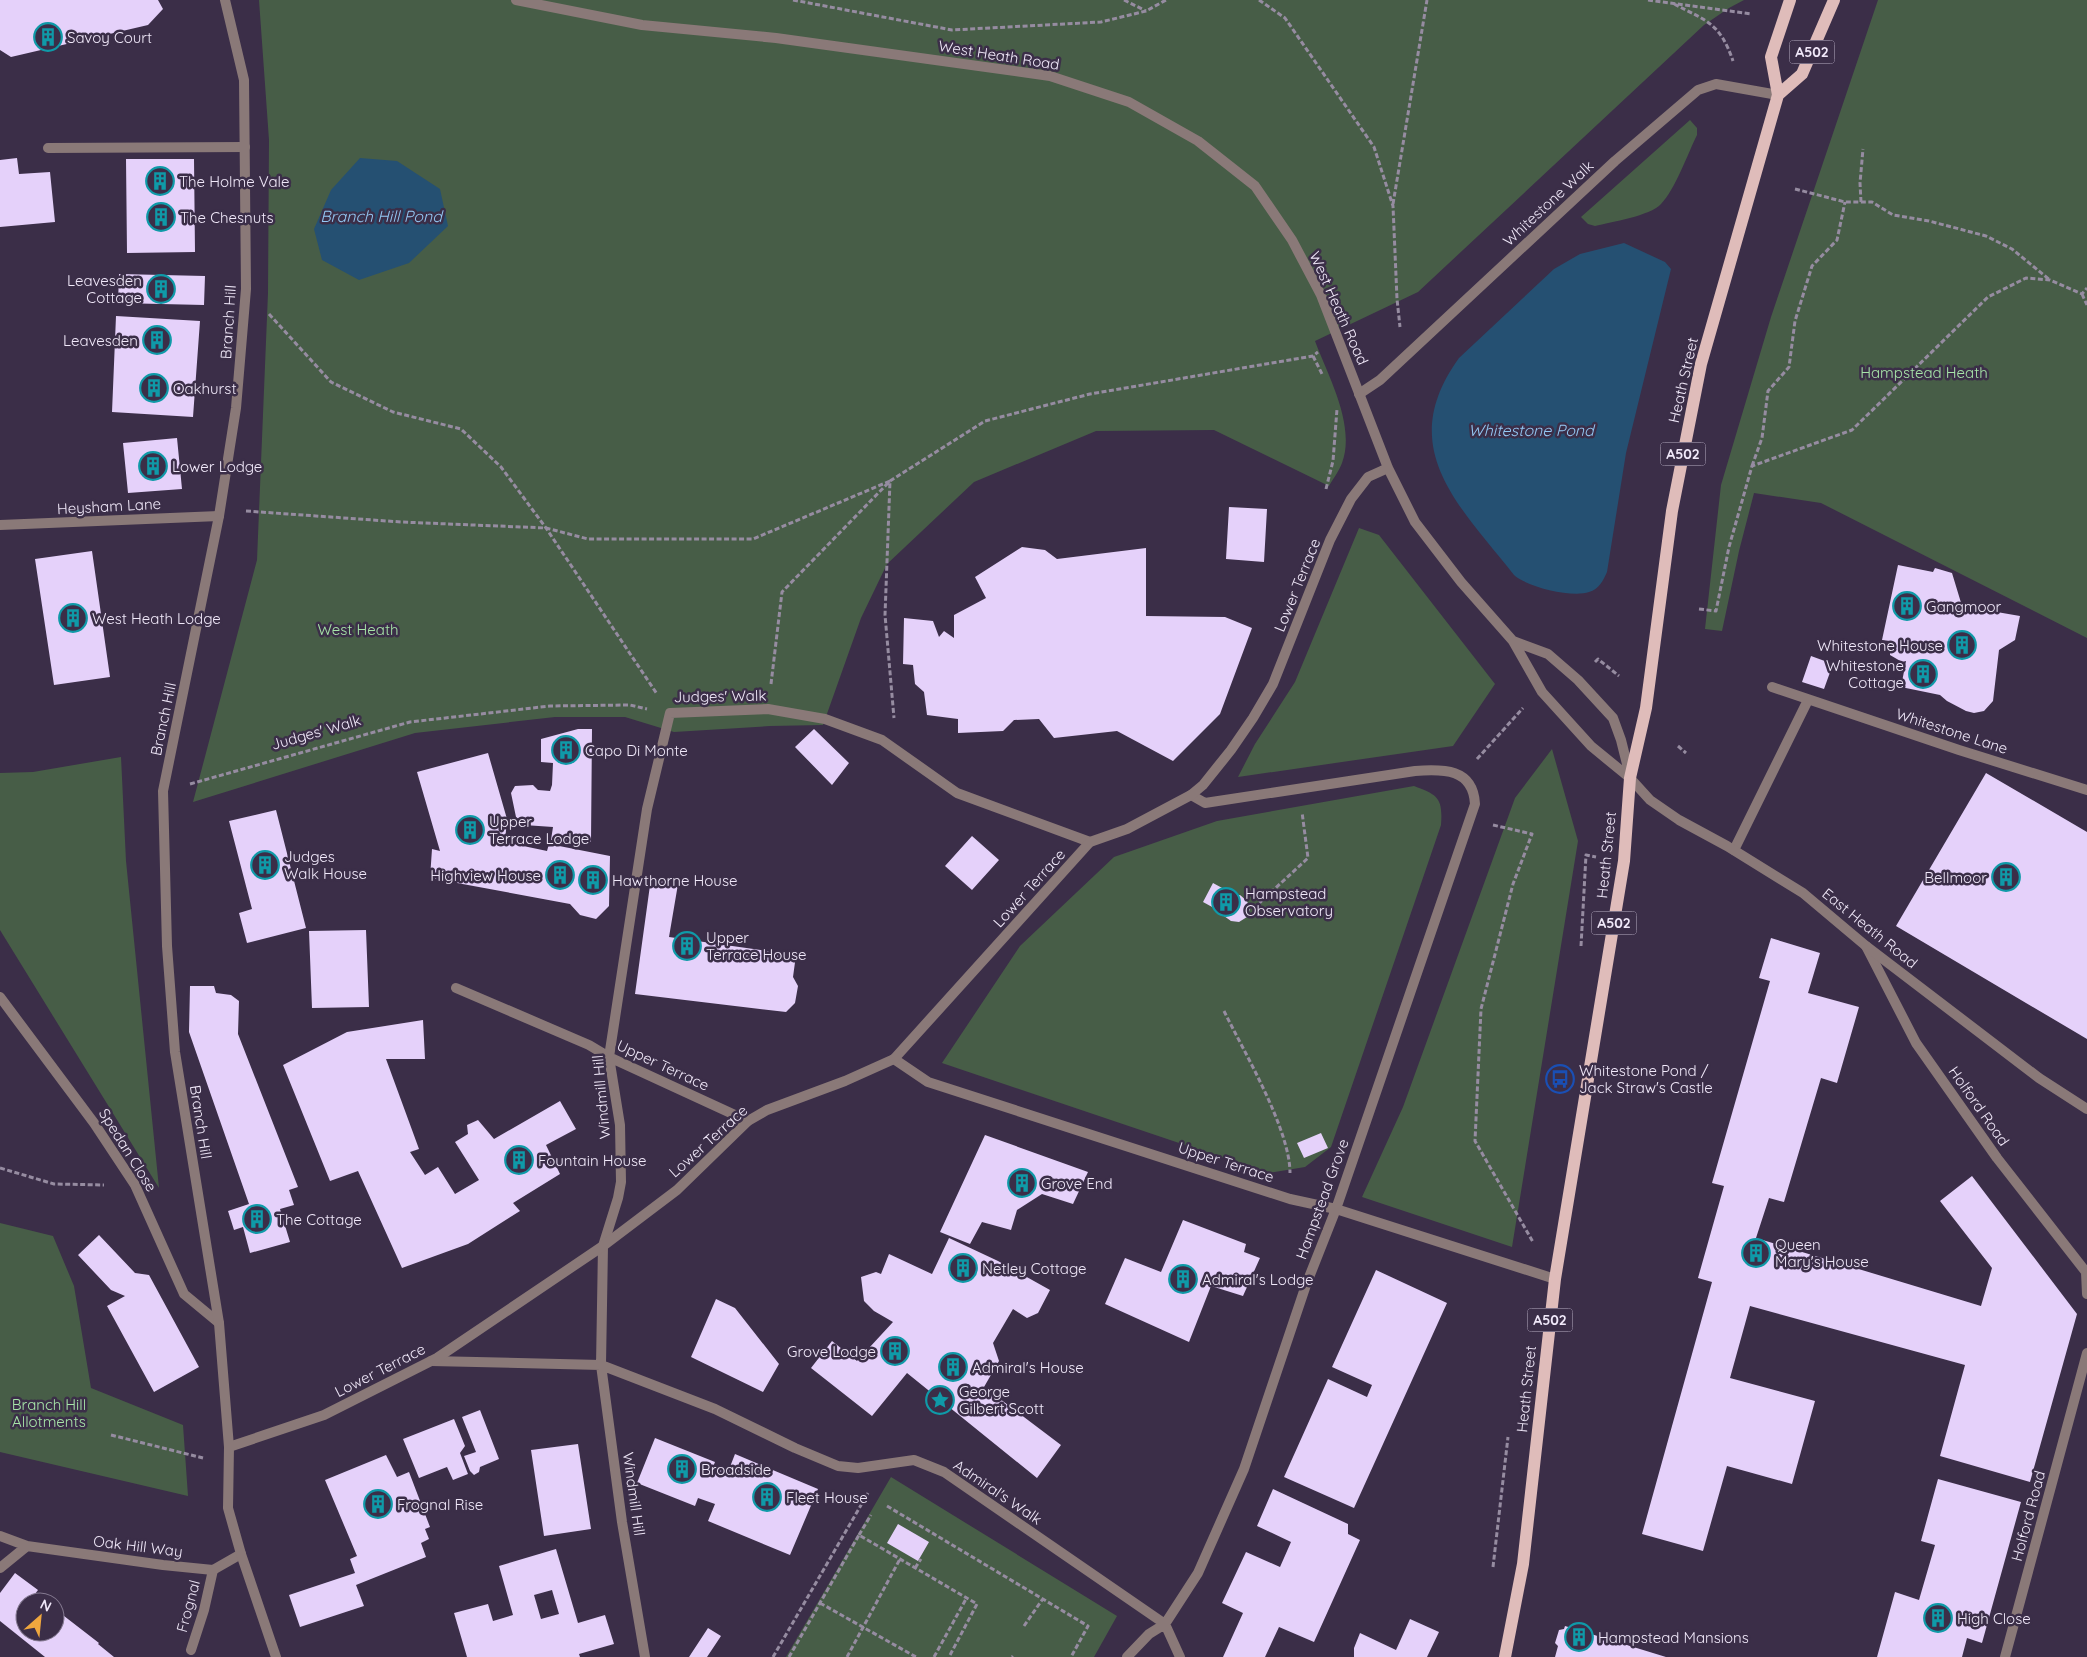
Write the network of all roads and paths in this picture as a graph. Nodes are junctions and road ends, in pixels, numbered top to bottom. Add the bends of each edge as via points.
1 (225, 0) edge
2 (516, 0) edge
3 (793, 0) edge
4 (1124, 0) edge
5 (1166, 0) edge
6 (1259, 0) edge
7 (1427, 0) edge
8 (1648, 0) edge
9 (1790, 0) edge
10 (1834, 0) edge
11 (1669, 1) edge
12 (1146, 11) junction
13 (1752, 14) dead end
14 (1734, 64) dead end
15 (1778, 96) junction
16 (244, 147) junction
17 (48, 148) dead end
18 (1863, 149) dead end
19 (1795, 189) dead end
20 (1845, 202) junction
21 (1860, 202) junction
22 (1393, 206) junction
23 (2050, 280) junction
24 (2087, 288) edge
25 (246, 289) junction
26 (2082, 294) junction
27 (2087, 305) edge
28 (1399, 320) dead end
29 (1323, 350) dead end
30 (1313, 356) junction
31 (1326, 380) dead end
32 (1359, 394) junction
33 (1338, 405) dead end
34 (1752, 466) junction
35 (1388, 468) junction
36 (890, 481) junction
37 (1325, 495) dead end
38 (220, 512) junction
39 (0, 526) edge
40 (546, 528) junction
41 (1699, 608) dead end
42 (1514, 642) junction
43 (1598, 658) dead end
44 (1619, 676) dead end
45 (1772, 687) dead end
46 (1808, 700) junction
47 (1527, 704) dead end
48 (768, 709) junction
49 (670, 714) junction
50 (1678, 746) dead end
51 (898, 751) junction
52 (1686, 753) dead end
53 (1630, 778) junction
54 (1465, 779) junction
55 (1298, 789) junction
56 (2087, 790) edge
57 (163, 791) junction
58 (1191, 795) junction
59 (1470, 820) junction
60 (1090, 842) junction
61 (1734, 850) junction
62 (1586, 855) dead end
63 (1596, 857) dead end
64 (1254, 908) dead end
65 (1866, 946) junction
66 (456, 988) dead end
67 (0, 997) edge
68 (1224, 1011) dead end
69 (609, 1057) junction
70 (894, 1059) junction
71 (2087, 1109) edge
72 (748, 1121) junction
73 (0, 1168) edge
74 (135, 1186) junction
75 (1290, 1199) junction
76 (1336, 1209) junction
77 (603, 1246) junction
78 (2087, 1271) edge
79 (1555, 1279) junction
80 (2087, 1294) edge
81 (218, 1323) junction
82 (2087, 1353) edge
83 (431, 1361) junction
84 (601, 1366) junction
85 (111, 1436) dead end
86 (228, 1447) junction
87 (228, 1464) junction
88 (884, 1464) junction
89 (888, 1506) dead end
90 (870, 1516) dead end
91 (859, 1535) junction
92 (0, 1536) edge
93 (27, 1546) junction
94 (241, 1554) junction
95 (900, 1559) junction
96 (921, 1559) dead end
97 (0, 1568) edge
98 (915, 1568) junction
99 (213, 1570) junction
100 (966, 1599) junction
101 (1042, 1600) junction
102 (820, 1603) junction
103 (1165, 1624) junction
104 (1024, 1626) dead end
105 (864, 1627) junction
106 (191, 1650) dead end
107 (276, 1657) edge
108 (645, 1657) edge
109 (773, 1657) edge
110 (789, 1657) edge
111 (847, 1657) edge
112 (916, 1657) edge
113 (934, 1657) edge
114 (950, 1657) edge
115 (1071, 1657) edge
116 (1127, 1657) edge
117 (1180, 1657) edge
118 (1505, 1657) edge
119 (2005, 1657) edge

1 - 16 street, Branch Hill via 244,80
2 - 32 street, West Heath Road via 642,25 776,38 1050,76 1129,102 1198,141 1254,186 1292,240 1321,296
3 - 12 path via 952,30 1101,22
4 - 12 path
5 - 12 path
6 - 22 path via 1285,18 1374,147
7 - 22 path
8 - 11 path
9 - 15 main road, A502 via 1771,56
10 - 15 main road, A502 via 1802,74
11 - 13 path
11 - 14 path via 1719,30
15 - 32 street, Whitestone Walk via 1716,84 1698,90 1615,161 1380,380
15 - 53 main road, Heath Street / A502 via 1701,364 1672,511 1646,708
16 - 17 street
16 - 25 street, Branch Hill
18 - 21 path
19 - 20 path
20 - 21 path
20 - 34 path via 1837,240 1812,266 1795,321 1789,367 1768,391 1762,438
21 - 23 path via 1872,202 1894,215 1986,236 2012,249
22 - 28 path
23 - 26 path
23 - 34 path via 2026,278 1988,296 1852,430
24 - 26 path
25 - 38 street, Branch Hill via 236,408
25 - 40 path via 332,382 393,412 461,429 501,467
26 - 27 path
29 - 30 path
30 - 31 path
30 - 36 path via 1090,394 985,421
32 - 35 street, West Heath Road
33 - 37 path
34 - 41 path via 1729,546 1716,611
35 - 42 street, West Heath Road via 1415,522 1461,582
35 - 58 street, Lower Terrace via 1368,477 1351,499 1330,540 1273,684 1231,750 1204,785
36 - 40 path via 753,539 588,539
36 - 48 path via 782,592
36 - 51 path via 884,615
38 - 39 street, Heysham Lane
38 - 40 path
38 - 57 street, Branch Hill
40 - 49 path
42 - 53 street, West Heath Road via 1542,692 1592,746
42 - 53 street, West Heath Road via 1548,654 1614,718
43 - 44 path
45 - 46 street, Whitestone Lane
46 - 56 street, Whitestone Lane
46 - 61 street
47 - 54 path
48 - 49 street, Judges' Walk
48 - 51 street, Judges' Walk via 824,719 882,740
49 - 57 path, Judges' Walk via 630,705 550,706 419,720
49 - 69 street, Windmill Hill via 647,809
50 - 52 path
51 - 60 street, Judges' Walk via 957,793
53 - 61 street, East Heath Road via 1650,800
53 - 79 main road, Heath Street / A502 via 1624,861
54 - 55 street via 1435,770 1415,771
54 - 59 street, Hampstead Grove via 1474,793 1475,804
55 - 58 street via 1205,803
55 - 64 path via 1308,858
57 - 81 street, Branch Hill via 167,946 175,1052
58 - 60 street, Lower Terrace via 1127,829
59 - 76 street, Hampstead Grove
59 - 79 path via 1532,834 1513,884 1481,1009 1475,1141
60 - 70 street, Lower Terrace
61 - 65 street, East Heath Road via 1803,893
62 - 63 path
65 - 71 street, East Heath Road via 2039,1078
65 - 78 street, Holford Road via 1916,1043 1997,1158
66 - 69 street, Upper Terrace via 589,1045
67 - 74 street, Spedan Close via 94,1123
68 - 75 path via 1271,1106 1285,1144 1290,1162
69 - 72 street, Upper Terrace
69 - 77 street, Windmill Hill via 620,1125 621,1182
70 - 72 street, Lower Terrace via 767,1110
70 - 75 street, Upper Terrace via 928,1082
72 - 77 street, Lower Terrace via 677,1190
73 - 74 path via 54,1184
74 - 81 street, Spedan Close via 184,1294
75 - 76 street, Upper Terrace
76 - 79 street, Upper Terrace
76 - 103 street, Hampstead Grove via 1306,1285 1244,1469 1198,1573
77 - 83 street, Lower Terrace
77 - 84 street, Windmill Hill
78 - 80 street, Holford Road
79 - 118 main road, Heath Street / A502 via 1524,1564
81 - 86 street, Branch Hill
82 - 119 street, Holford Road
83 - 84 street, Admiral's Walk
83 - 86 street, Lower Terrace via 324,1416
84 - 88 street, Admiral's Walk via 715,1409 838,1466 858,1468
84 - 108 street, Windmill Hill via 622,1522
85 - 87 path
86 - 87 street
87 - 94 street via 228,1508
88 - 103 street, Admiral's Walk via 914,1460 944,1472
88 - 109 path
89 - 101 path
90 - 91 path
91 - 95 path
91 - 102 path
92 - 93 street, Oak Hill Way
93 - 97 street
93 - 99 street, Oak Hill Way
94 - 99 street
94 - 107 street
95 - 98 path
95 - 105 path
96 - 98 path
98 - 100 path
99 - 106 street, Frognal
100 - 113 path
100 - 114 path via 977,1604
101 - 104 path
101 - 115 path via 1088,1626
102 - 105 path
102 - 110 path
103 - 116 street, Hampstead Grove via 1149,1634
103 - 117 street
105 - 111 path
105 - 112 path

